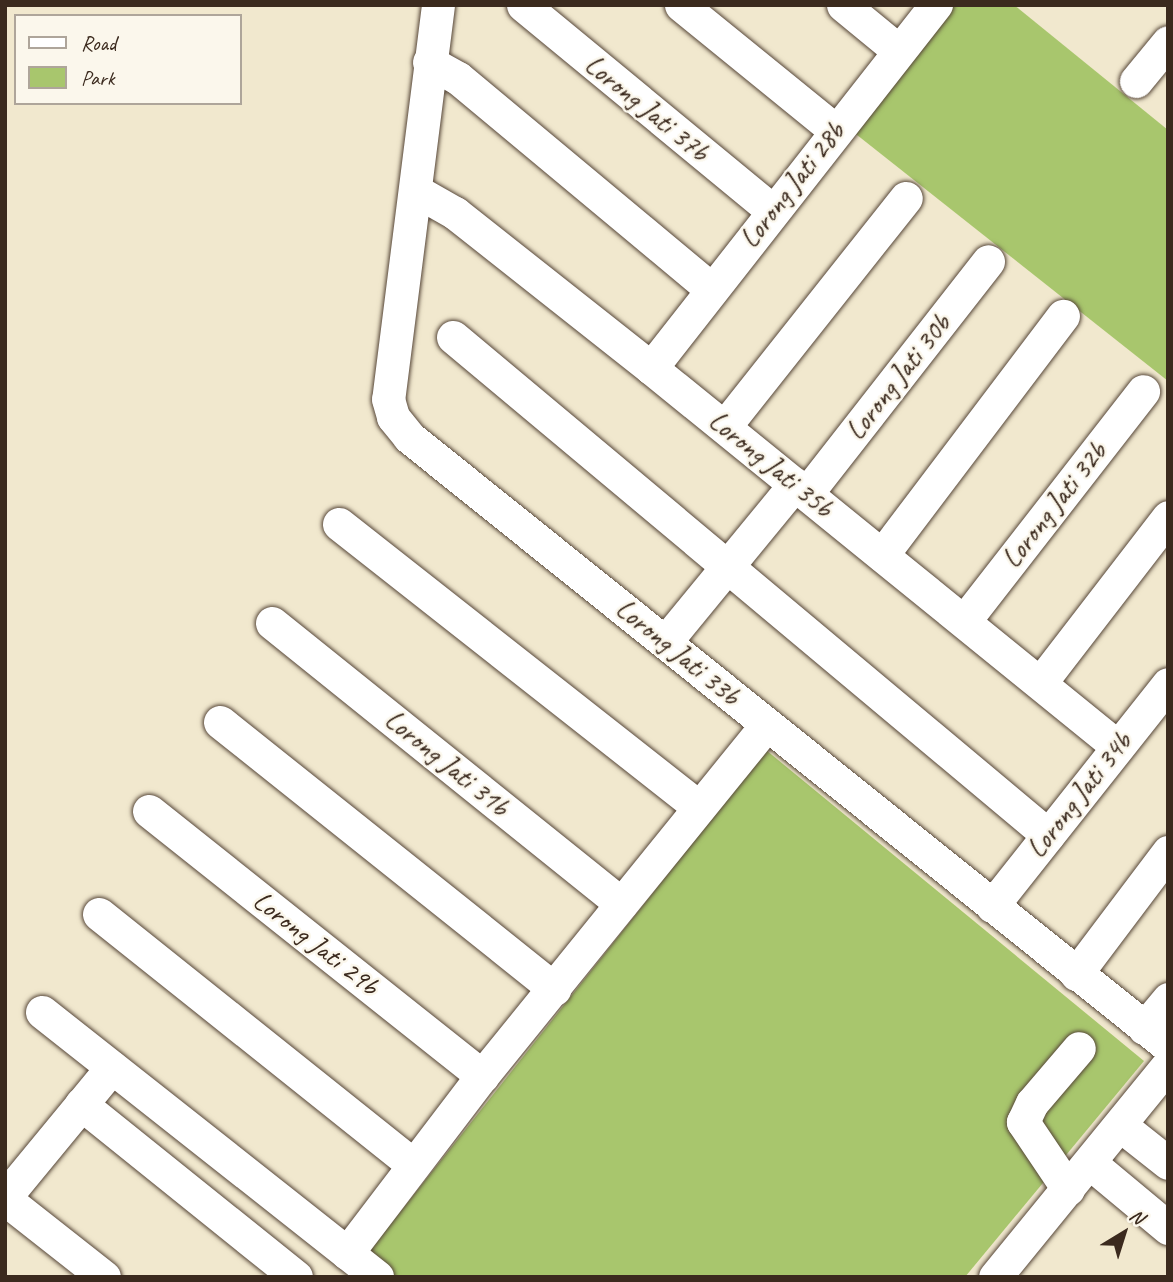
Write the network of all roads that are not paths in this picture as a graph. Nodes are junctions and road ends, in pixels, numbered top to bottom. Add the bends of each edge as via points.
1 (438, 5) edge
2 (523, 5) edge
3 (681, 5) edge
4 (843, 5) edge
5 (936, 5) edge
6 (1168, 42) edge
7 (899, 51) junction
8 (429, 62) junction
9 (1136, 81) dead end
10 (835, 130) junction
11 (418, 192) junction
12 (905, 198) dead end
13 (772, 210) junction
14 (988, 261) dead end
15 (710, 288) junction
16 (1063, 316) dead end
17 (453, 337) dead end
18 (651, 368) junction
19 (1143, 391) dead end
20 (725, 426) junction
21 (801, 489) junction
22 (1168, 517) edge
23 (339, 524) dead end
24 (883, 555) junction
25 (726, 567) junction
26 (965, 620) junction
27 (272, 623) dead end
28 (666, 641) junction
29 (1041, 682) junction
30 (1167, 686) edge
31 (220, 722) dead end
32 (766, 725) junction
33 (1118, 747) junction
34 (699, 807) junction
35 (149, 811) dead end
36 (1048, 835) junction
37 (1168, 852) edge
38 (621, 904) junction
39 (992, 906) junction
40 (99, 914) dead end
41 (1076, 974) junction
42 (554, 989) junction
43 (1168, 999) edge
44 (42, 1012) dead end
45 (1156, 1037) edge
46 (1079, 1048) dead end
47 (1168, 1065) edge
48 (112, 1067) junction
49 (482, 1076) junction
50 (81, 1104) junction
51 (1120, 1125) junction
52 (1164, 1152) edge
53 (1090, 1163) junction
54 (413, 1165) junction
55 (1068, 1189) junction
56 (5, 1198) edge
57 (1168, 1228) edge
58 (337, 1245) junction
59 (104, 1277) edge
60 (296, 1277) edge
61 (377, 1277) edge
62 (995, 1277) edge

1 - 8 street, Lorong Jati 33b
2 - 13 street, Lorong Jati 37b
3 - 10 street
4 - 7 street
5 - 7 street, Lorong Jati 28b
6 - 9 street
7 - 10 street, Lorong Jati 28b
8 - 11 street, Lorong Jati 33b
8 - 15 street via 457,78
10 - 13 street, Lorong Jati 28b
11 - 18 street, Lorong Jati 35b via 455,213
11 - 28 street, Lorong Jati 33b via 388,399 393,417 409,437
12 - 20 street
13 - 15 street, Lorong Jati 28b
14 - 21 street, Lorong Jati 30b
15 - 18 street, Lorong Jati 28b
16 - 24 street
17 - 25 street
18 - 20 street, Lorong Jati 35b
19 - 26 street, Lorong Jati 32b
20 - 21 street, Lorong Jati 35b
21 - 24 street, Lorong Jati 35b
21 - 25 street, Lorong Jati 30b
22 - 29 street
23 - 34 street
24 - 26 street, Lorong Jati 35b
25 - 28 street, Lorong Jati 30b
25 - 36 street
26 - 29 street, Lorong Jati 35b
27 - 38 street, Lorong Jati 31b
28 - 32 street, Lorong Jati 33b
29 - 33 street, Lorong Jati 35b
30 - 33 street, Lorong Jati 34b
31 - 42 street
32 - 34 street
32 - 39 street, Lorong Jati 33b
33 - 36 street, Lorong Jati 34b
34 - 38 street
35 - 49 street, Lorong Jati 29b
36 - 39 street, Lorong Jati 34b
37 - 41 street
38 - 42 street
39 - 41 street, Lorong Jati 33b
40 - 54 street
41 - 45 street, Lorong Jati 33b
42 - 49 street
43 - 45 street, Lorong Jati 33b
44 - 48 street
46 - 55 street via 1032,1103 1023,1122
47 - 51 street
48 - 50 street
48 - 58 street
49 - 54 street
50 - 56 street
50 - 60 street
51 - 52 street
51 - 53 street
53 - 55 street
53 - 57 street
54 - 58 street
55 - 62 street
56 - 59 street
58 - 60 street
58 - 61 street

